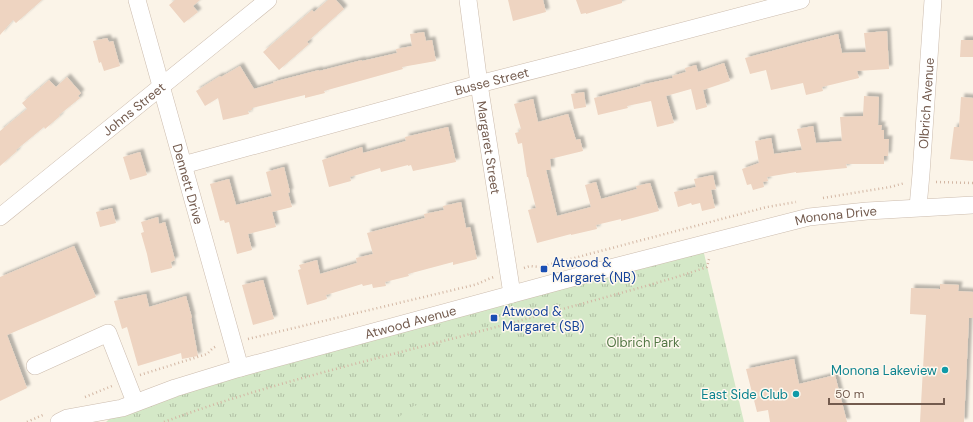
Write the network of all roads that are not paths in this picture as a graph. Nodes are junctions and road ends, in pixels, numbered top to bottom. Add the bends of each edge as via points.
1 (137, 0) edge
2 (268, 0) edge
3 (468, 0) edge
4 (801, 0) edge
5 (933, 0) edge
6 (479, 84) junction
7 (161, 86) junction
8 (183, 164) junction
9 (973, 205) edge
10 (918, 207) junction
11 (0, 217) edge
12 (702, 245) joint
13 (512, 294) junction
14 (35, 366) dead end
15 (240, 368) junction
16 (129, 405) junction
17 (59, 422) edge
18 (106, 422) edge

1 - 7 street, Dennett Drive
2 - 7 street, Johns Street
3 - 6 street, Margaret Street
4 - 6 street, Busse Street
5 - 10 street, Olbrich Avenue
6 - 8 street, Busse Street
6 - 13 street, Margaret Street
7 - 8 street, Dennett Drive
7 - 11 street, Johns Street
8 - 15 street, Dennett Drive
9 - 10 street, Monona Drive
10 - 12 street, Monona Drive via 808,217
12 - 13 street, Atwood Avenue
13 - 15 street, Atwood Avenue
14 - 16 street via 108,333
15 - 16 street, Atwood Avenue
16 - 17 street, Atwood Avenue
16 - 18 street, Atwood Avenue

